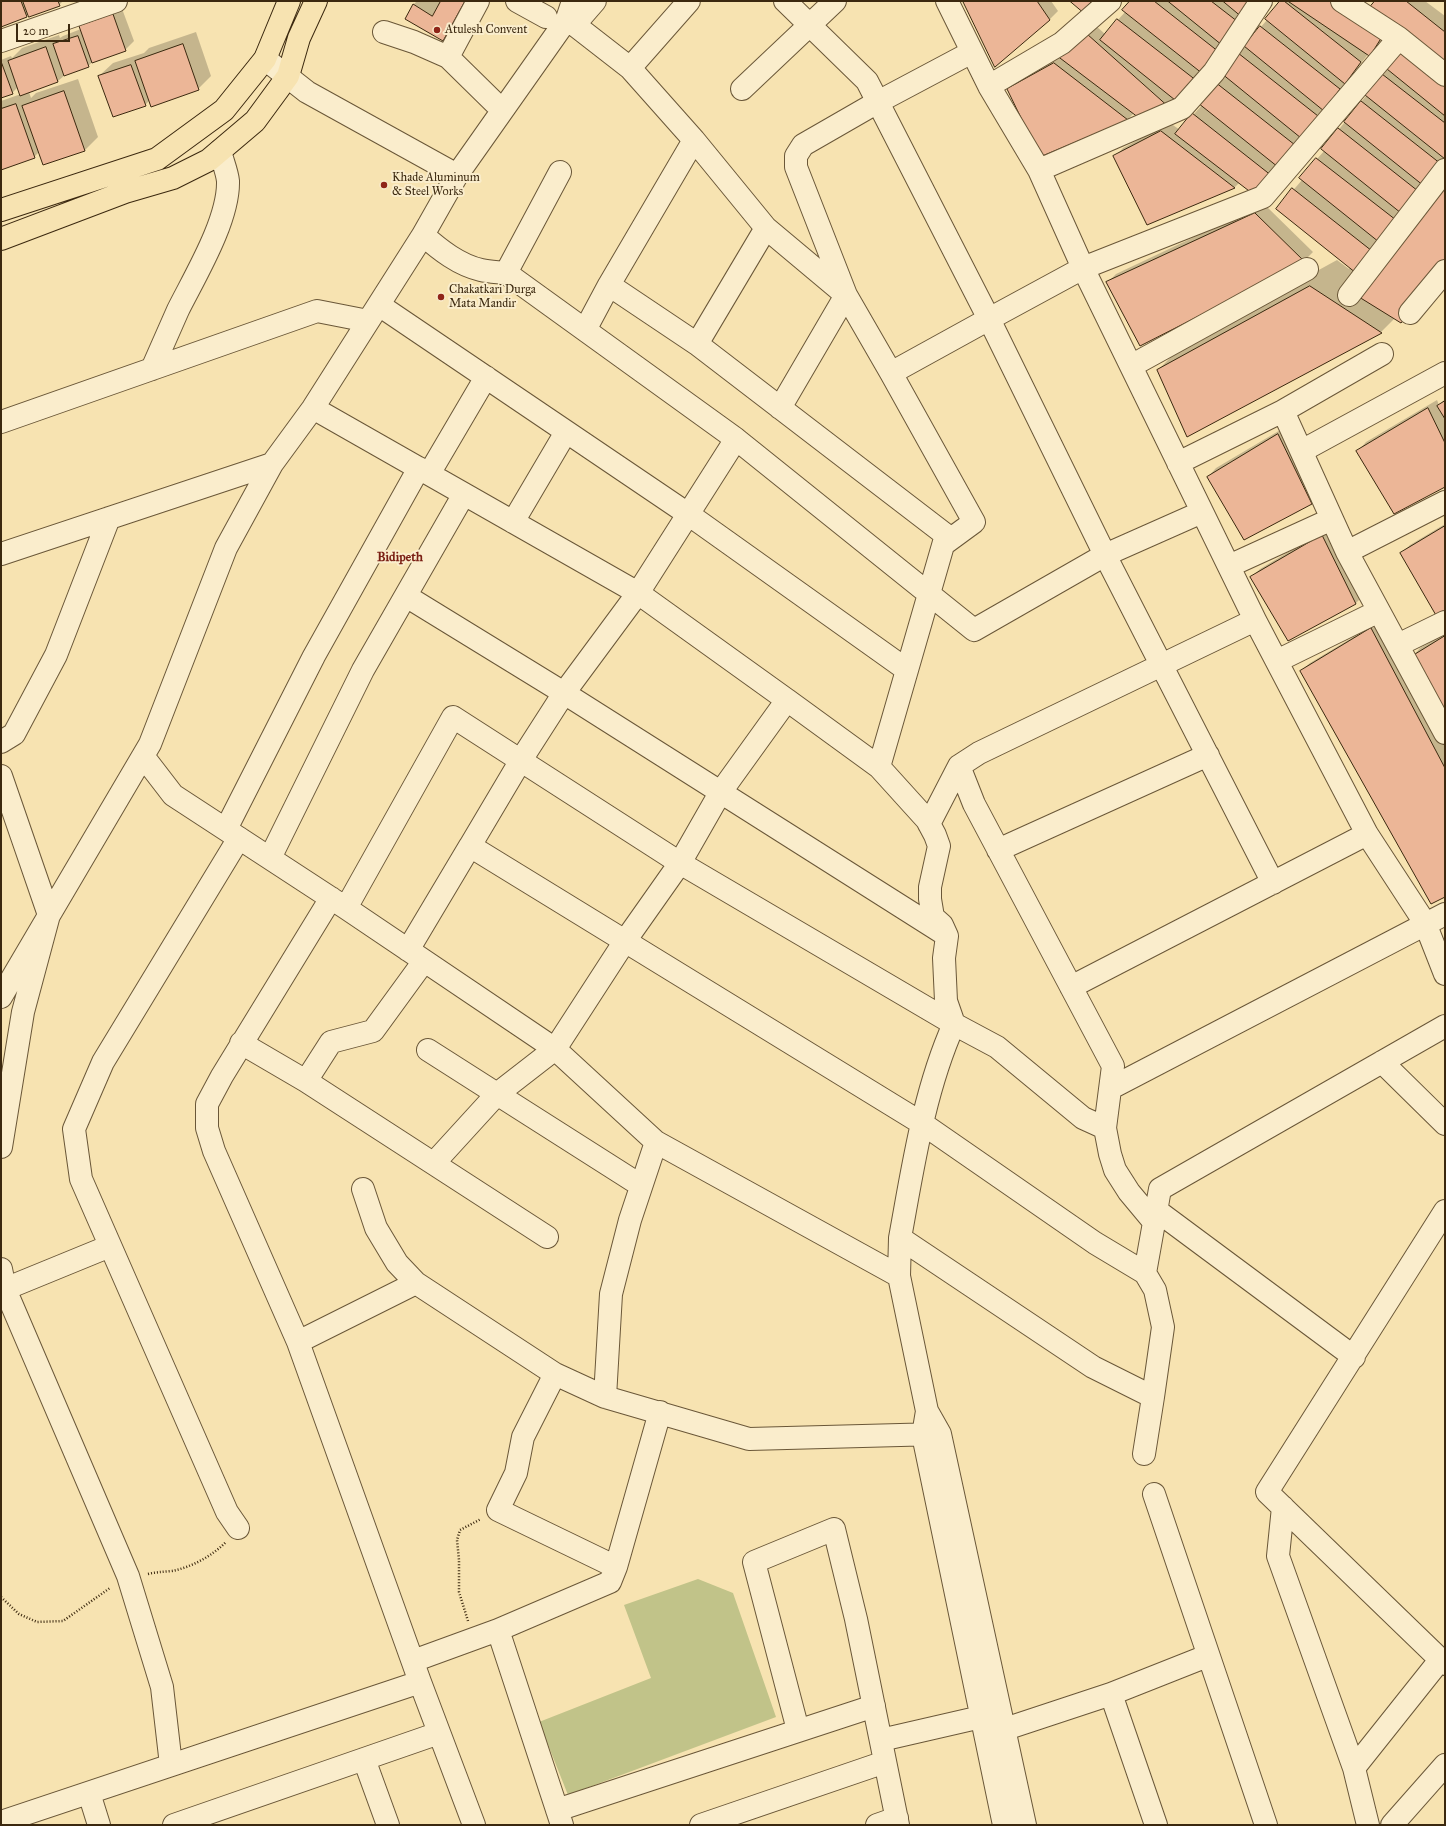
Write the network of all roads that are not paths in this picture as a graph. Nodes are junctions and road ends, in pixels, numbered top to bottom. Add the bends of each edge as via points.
1 (116, 1) edge
2 (289, 1) edge
3 (316, 1) edge
4 (478, 1) edge
5 (517, 1) edge
6 (595, 1) edge
7 (689, 1) edge
8 (785, 1) edge
9 (835, 1) edge
10 (947, 1) edge
11 (1110, 1) edge
12 (1261, 1) edge
13 (1342, 1) edge
14 (565, 15) edge
15 (810, 26) junction
16 (384, 32) dead end
17 (1399, 38) junction
18 (1, 41) edge
19 (972, 52) junction
20 (448, 57) junction
21 (265, 59) junction
22 (630, 68) junction
23 (1445, 75) edge
24 (288, 76) junction
25 (989, 86) junction
26 (742, 89) dead end
27 (876, 102) junction
28 (502, 110) junction
29 (694, 140) junction
30 (220, 151) junction
31 (1039, 170) junction
32 (1445, 170) edge
33 (560, 172) dead end
34 (457, 175) junction
35 (1, 210) edge
36 (766, 228) junction
37 (423, 235) junction
38 (1, 239) edge
39 (1083, 268) junction
40 (1307, 269) dead end
41 (1445, 271) edge
42 (506, 273) junction
43 (609, 285) junction
44 (846, 295) junction
45 (1350, 295) dead end
46 (374, 313) junction
47 (1410, 314) dead end
48 (989, 319) junction
49 (585, 330) junction
50 (697, 344) junction
51 (1382, 354) dead end
52 (1131, 366) junction
53 (152, 368) junction
54 (891, 373) junction
55 (1445, 373) edge
56 (486, 377) junction
57 (313, 408) junction
58 (780, 408) junction
59 (1282, 411) junction
60 (1, 422) edge
61 (566, 432) junction
62 (736, 438) junction
63 (1303, 454) junction
64 (1178, 463) junction
65 (272, 464) junction
66 (424, 471) junction
67 (464, 494) junction
68 (1445, 502) edge
69 (1202, 512) junction
70 (688, 514) junction
71 (109, 518) junction
72 (1332, 519) junction
73 (513, 522) junction
74 (944, 544) junction
75 (1347, 552) junction
76 (1, 554) edge
77 (1105, 555) junction
78 (1229, 566) junction
79 (638, 593) junction
80 (929, 593) junction
81 (406, 596) junction
82 (1379, 611) junction
83 (1255, 620) junction
84 (1445, 622) edge
85 (1398, 645) junction
86 (1277, 661) junction
87 (1162, 665) junction
88 (907, 670) junction
89 (564, 694) junction
90 (787, 700) junction
91 (1445, 733) edge
92 (1, 742) edge
93 (1208, 754) junction
94 (143, 756) junction
95 (521, 760) junction
96 (959, 766) junction
97 (879, 767) junction
98 (1, 776) edge
99 (720, 793) junction
100 (929, 824) junction
101 (232, 834) junction
102 (1367, 834) junction
103 (470, 846) junction
104 (998, 850) junction
105 (270, 858) junction
106 (680, 863) junction
107 (1273, 883) junction
108 (339, 903) junction
109 (1445, 914) edge
110 (49, 915) junction
111 (1425, 923) junction
112 (947, 936) junction
113 (625, 941) junction
114 (416, 956) junction
115 (1445, 974) edge
116 (1071, 987) junction
117 (1, 997) edge
118 (954, 1024) junction
119 (1445, 1026) edge
120 (240, 1043) junction
121 (555, 1049) junction
122 (428, 1050) dead end
123 (1382, 1062) junction
124 (306, 1081) junction
125 (1112, 1088) junction
126 (497, 1094) junction
127 (923, 1124) junction
128 (1445, 1124) edge
129 (1105, 1128) junction
130 (656, 1142) junction
131 (1, 1147) edge
132 (434, 1163) junction
133 (640, 1185) junction
134 (363, 1189) dead end
135 (1445, 1211) edge
136 (1155, 1216) junction
137 (548, 1237) dead end
138 (900, 1238) junction
139 (110, 1246) junction
140 (1145, 1273) junction
141 (899, 1276) junction
142 (3, 1279) edge
143 (416, 1283) junction
144 (298, 1342) junction
145 (1354, 1357) junction
146 (554, 1374) junction
147 (605, 1397) junction
148 (1153, 1397) junction
149 (660, 1412) junction
150 (932, 1435) junction
151 (1144, 1454) dead end
152 (1154, 1494) dead end
153 (1283, 1507) junction
154 (238, 1528) dead end
155 (616, 1568) junction
156 (498, 1630) junction
157 (1208, 1656) junction
158 (413, 1661) junction
159 (1443, 1662) edge
160 (420, 1682) junction
161 (1111, 1694) junction
162 (874, 1706) junction
163 (990, 1727) junction
164 (798, 1730) junction
165 (439, 1733) junction
166 (881, 1740) junction
167 (364, 1759) junction
168 (885, 1762) junction
169 (171, 1765) junction
170 (1445, 1765) edge
171 (1354, 1768) junction
172 (89, 1793) junction
173 (559, 1818) edge
174 (1, 1821) edge
175 (890, 1823) edge
176 (99, 1825) edge
177 (174, 1825) edge
178 (388, 1825) edge
179 (474, 1825) edge
180 (701, 1825) edge
181 (1004, 1825) edge
182 (1025, 1825) edge
183 (1156, 1825) edge
184 (1266, 1825) edge
185 (1368, 1825) edge
186 (1392, 1825) edge

1 - 18 street
2 - 21 main road
3 - 24 main road via 299,38
4 - 20 street
5 - 14 street
6 - 14 street
7 - 22 street
8 - 15 street
9 - 15 street
10 - 19 street
11 - 25 street via 1062,43
12 - 31 street via 1214,72 1182,108
13 - 17 street
14 - 22 street
14 - 28 street
15 - 26 street
15 - 27 street via 866,81
16 - 20 street
17 - 23 street
17 - 39 street via 1263,197
19 - 25 street
19 - 27 street
20 - 28 street
21 - 24 street
21 - 35 main road via 224,110 157,159
22 - 29 street
24 - 30 main road via 255,121
24 - 34 street via 307,92
25 - 31 street
27 - 44 street via 803,146 796,156 796,167
27 - 48 street
28 - 34 street
29 - 36 street
29 - 43 street
30 - 38 main road via 209,160 173,178 125,192
30 - 53 street via 228,180 216,230 204,261
31 - 39 street
32 - 45 street
33 - 42 street
34 - 37 street
36 - 44 street
36 - 50 street
37 - 42 street via 442,252 460,262 481,270
37 - 46 street
39 - 48 street
39 - 52 street
40 - 52 street
41 - 47 street
42 - 49 street
43 - 49 street
43 - 50 street
44 - 54 street
44 - 58 street
46 - 53 street via 317,311
46 - 56 street
46 - 57 street
48 - 54 street
48 - 77 street
49 - 62 street
50 - 58 street
51 - 59 street
52 - 64 street
53 - 60 street
54 - 74 street via 974,522
55 - 63 street via 1309,447
56 - 61 street
56 - 66 street
57 - 65 street
57 - 66 street
58 - 74 street via 946,535
59 - 63 street
59 - 64 street
61 - 70 street
61 - 73 street
62 - 70 street
62 - 80 street
63 - 72 street
64 - 69 street
65 - 71 street
65 - 94 street via 226,548 150,744
66 - 67 street
66 - 101 street via 314,656
67 - 73 street
67 - 81 street
68 - 75 street
69 - 77 street
69 - 78 street
70 - 79 street
70 - 88 street
71 - 76 street
71 - 92 street via 56,654 14,734
72 - 75 street
72 - 78 street
73 - 79 street
74 - 80 street
75 - 82 street
77 - 80 street via 974,630
77 - 87 street
78 - 83 street
79 - 89 street
79 - 90 street
80 - 88 street
81 - 89 street
81 - 105 street via 363,670
82 - 85 street
82 - 86 street
83 - 86 street
83 - 87 street
84 - 85 street
85 - 91 street
86 - 102 street
87 - 93 street
87 - 96 street via 978,753
88 - 97 street
89 - 95 street
89 - 99 street
90 - 97 street
90 - 99 street
93 - 104 street
93 - 107 street
94 - 101 street via 173,795
94 - 110 street
95 - 103 street
95 - 106 street
95 - 108 street via 453,717
96 - 100 street
96 - 104 street via 974,804
97 - 100 street
98 - 110 street
99 - 106 street
99 - 112 street
100 - 112 street via 939,846 930,887 930,899 933,917 942,925
101 - 105 street
101 - 139 street via 103,1062 74,1129 81,1179
102 - 107 street
102 - 111 street
103 - 113 street
103 - 114 street
104 - 116 street
105 - 108 street
106 - 113 street
106 - 118 street
107 - 116 street
108 - 114 street
108 - 120 street
109 - 111 street
110 - 117 street
110 - 131 street via 23,1012
111 - 115 street
111 - 125 street
112 - 118 street via 944,958 946,1001
113 - 121 street
113 - 127 street
114 - 121 street
114 - 124 street via 373,1030 332,1042
116 - 125 street via 1113,1066
118 - 127 street via 943,1047
118 - 129 street via 996,1047 1083,1118
119 - 123 street
120 - 124 street
120 - 144 street via 207,1104 207,1128 227,1183
121 - 126 street
121 - 130 street
122 - 126 street
123 - 128 street
123 - 136 street via 1160,1189
124 - 132 street
125 - 129 street
126 - 132 street
126 - 133 street
127 - 138 street
127 - 140 street via 1096,1243
129 - 136 street via 1116,1170 1129,1192
130 - 133 street
130 - 141 street
132 - 137 street
133 - 147 street via 611,1294
134 - 143 street via 376,1228 397,1263
135 - 145 street
136 - 140 street
136 - 145 street
138 - 141 street
138 - 148 street via 1093,1367
139 - 142 street
139 - 154 street via 227,1512
140 - 148 street via 1155,1290 1163,1327
141 - 150 street
142 - 169 street via 128,1576 162,1686
143 - 144 street
143 - 146 street
144 - 158 street
145 - 153 street via 1267,1492
146 - 147 street
146 - 155 street via 523,1437 516,1473 498,1510
147 - 149 street
148 - 151 street
149 - 150 street via 749,1439
149 - 155 street
150 - 163 street
152 - 157 street
153 - 159 street
153 - 171 street via 1278,1556
155 - 156 street via 610,1582
156 - 158 street
156 - 173 street
157 - 161 street
157 - 184 street
158 - 160 street
159 - 171 street
160 - 165 street
160 - 169 street
161 - 163 street
161 - 183 street
162 - 164 street
162 - 164 street via 834,1529 754,1562
162 - 166 street
163 - 166 street
163 - 181 street
163 - 182 street
164 - 173 street
165 - 167 street
165 - 179 street
166 - 168 street
167 - 177 street
167 - 178 street
168 - 175 street
168 - 180 street
169 - 172 street
170 - 186 street
171 - 185 street
172 - 174 street
172 - 176 street

